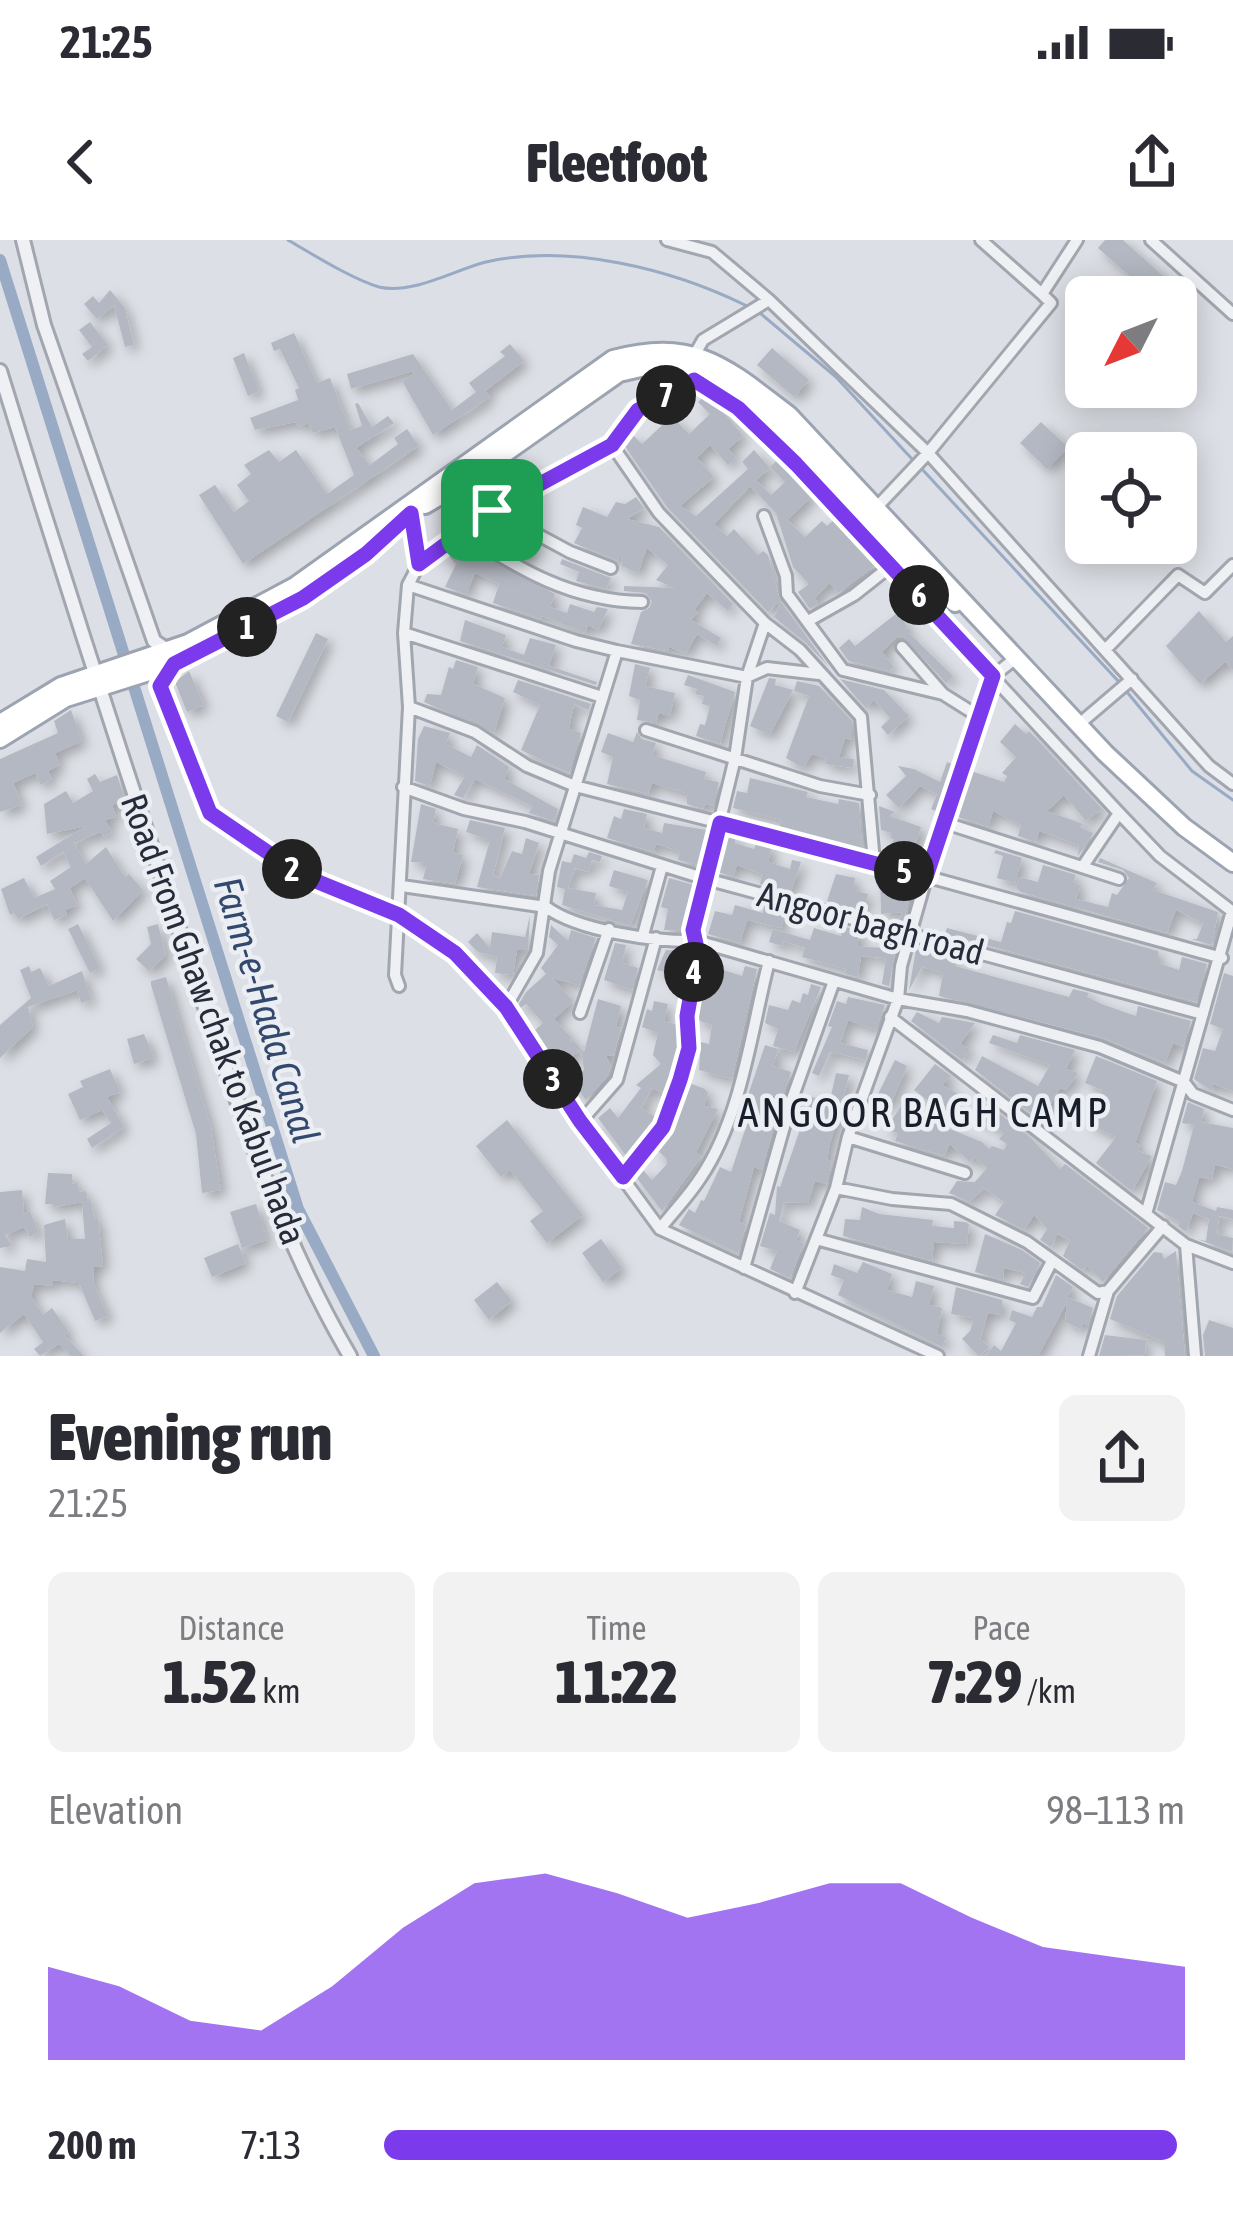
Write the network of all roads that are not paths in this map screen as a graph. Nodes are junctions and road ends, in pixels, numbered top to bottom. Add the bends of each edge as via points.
1 (23, 240) edge
2 (667, 240) edge
3 (981, 240) edge
4 (1077, 240) edge
5 (1151, 240) edge
6 (1042, 294) junction
7 (770, 300) junction
8 (1233, 314) edge
9 (695, 354) junction
10 (0, 371) edge
11 (612, 445) junction
12 (928, 453) junction
13 (876, 508) junction
14 (492, 510) junction
15 (411, 513) junction
16 (764, 516) dead end
17 (463, 532) junction
18 (419, 564) junction
19 (892, 565) junction
20 (1233, 565) edge
21 (611, 568) dead end
22 (408, 585) junction
23 (642, 602) dead end
24 (808, 621) junction
25 (765, 623) junction
26 (404, 633) junction
27 (998, 637) junction
28 (902, 647) dead end
29 (192, 649) junction
30 (1106, 649) junction
31 (617, 651) junction
32 (1016, 658) junction
33 (166, 659) junction
34 (819, 674) junction
35 (993, 676) junction
36 (747, 677) junction
37 (1132, 679) junction
38 (104, 680) junction
39 (943, 694) junction
40 (602, 697) junction
41 (409, 706) junction
42 (978, 716) junction
43 (0, 723) edge
44 (1078, 724) junction
45 (646, 730) dead end
46 (0, 739) edge
47 (734, 758) junction
48 (1233, 784) edge
49 (575, 786) junction
50 (403, 787) junction
51 (870, 795) junction
52 (1119, 813) junction
53 (942, 822) junction
54 (720, 823) junction
55 (562, 836) junction
56 (874, 862) junction
57 (1233, 863) edge
58 (662, 866) junction
59 (1083, 866) junction
60 (926, 877) junction
61 (706, 879) junction
62 (1119, 879) dead end
63 (402, 886) junction
64 (546, 907) junction
65 (1233, 912) edge
66 (399, 915) junction
67 (609, 929) junction
68 (911, 933) junction
69 (650, 936) junction
70 (697, 941) junction
71 (1222, 958) junction
72 (769, 961) junction
73 (834, 981) junction
74 (399, 986) dead end
75 (898, 1000) junction
76 (506, 1007) junction
77 (580, 1013) dead end
78 (1203, 1014) junction
79 (890, 1017) junction
80 (1184, 1082) junction
81 (1233, 1110) edge
82 (580, 1121) junction
83 (848, 1137) junction
84 (964, 1173) dead end
85 (623, 1177) junction
86 (836, 1188) junction
87 (1146, 1214) junction
88 (1163, 1226) junction
89 (660, 1229) junction
90 (816, 1239) junction
91 (1186, 1245) junction
92 (1052, 1261) junction
93 (1233, 1264) edge
94 (744, 1268) junction
95 (1108, 1291) junction
96 (795, 1293) junction
97 (350, 1356) edge
98 (938, 1356) edge
99 (1089, 1356) edge
100 (1195, 1356) edge

1 - 33 street via 44,325
2 - 7 street via 712,252
3 - 6 street
4 - 6 street
5 - 8 street
6 - 12 street via 1051,303
7 - 9 street via 704,340
7 - 12 street
9 - 13 main road via 788,415
9 - 29 main road via 657,349 613,359 295,586
10 - 38 street, Road From Ghaw chak to Kabul hada
11 - 14 street
11 - 19 street via 638,410 694,380 738,408
11 - 25 street via 659,513
12 - 13 street
12 - 30 street
13 - 27 main road
14 - 17 street
14 - 21 street
15 - 18 street
15 - 27 main road via 619,373 658,364 691,368 779,425 928,583
15 - 29 main road via 303,598
16 - 24 street via 787,594
17 - 18 street
17 - 23 street via 519,570 604,602
18 - 22 street
19 - 24 street
19 - 35 street
20 - 30 street via 1205,593 1178,575
22 - 26 street
22 - 31 street
24 - 39 street via 843,670
25 - 34 street
25 - 36 street
26 - 40 street
26 - 41 street
27 - 32 main road
28 - 39 street
29 - 33 main road
30 - 37 street
31 - 36 street
31 - 40 street
32 - 35 street
32 - 44 main road
33 - 38 main road
33 - 66 street via 160,686 210,813 301,875
34 - 36 street via 767,668
34 - 51 street via 861,717
35 - 42 street
35 - 52 street
36 - 47 street
37 - 44 street
37 - 48 street
38 - 43 main road via 31,701
38 - 46 main road
38 - 97 street, Road From Ghaw chak to Kabul hada via 245,1127
39 - 42 street
40 - 49 street
41 - 49 street
41 - 50 street
42 - 53 street
44 - 57 main road
45 - 47 street
47 - 51 street
47 - 54 street
49 - 54 street
49 - 55 street
50 - 55 street, Angoor bagh road
50 - 63 street
51 - 56 street
52 - 59 street
52 - 65 street
53 - 59 street
53 - 60 street
54 - 56 street
54 - 61 street
55 - 58 street, Angoor bagh road
55 - 64 street
56 - 60 street
58 - 61 street, Angoor bagh road
58 - 69 street
59 - 62 street
60 - 68 street
60 - 71 street
61 - 68 street, Angoor bagh road
61 - 70 street
63 - 64 street
63 - 66 street
64 - 67 street
64 - 76 street via 537,953
65 - 71 street
66 - 74 street
66 - 76 street via 455,953
67 - 69 street
67 - 77 street
68 - 75 street
68 - 78 street, Angoor bagh road
69 - 70 street
69 - 82 street via 617,1080
70 - 72 street
70 - 85 street via 680,1080 663,1127
71 - 78 street
72 - 73 street
72 - 89 street via 718,1145
73 - 75 street
73 - 94 street
75 - 79 street
75 - 80 street via 1100,1047
76 - 82 street
78 - 80 street
79 - 83 street
79 - 87 street
80 - 81 street
80 - 87 street
82 - 85 street
83 - 84 street
83 - 86 street
85 - 89 street
86 - 90 street
86 - 92 street via 951,1204
87 - 88 street
88 - 91 street
88 - 95 street
89 - 94 street
90 - 92 street via 1033,1298
90 - 96 street
91 - 93 street
91 - 100 street
92 - 95 street via 1098,1293
94 - 96 street
95 - 99 street
96 - 98 street

